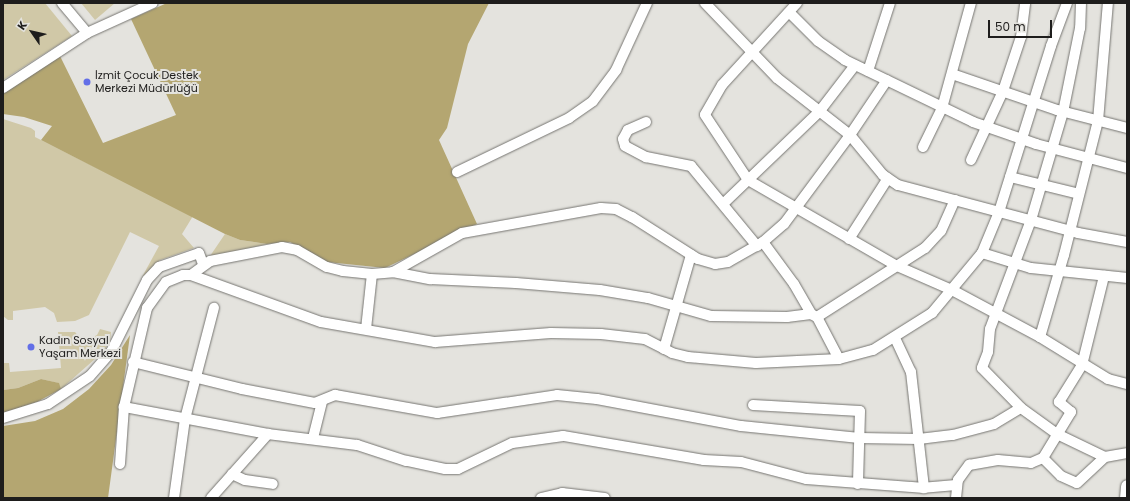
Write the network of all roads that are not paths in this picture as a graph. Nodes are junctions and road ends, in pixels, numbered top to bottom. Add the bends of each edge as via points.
1 (62, 3) edge
2 (153, 3) edge
3 (705, 3) edge
4 (797, 3) edge
5 (890, 3) edge
6 (971, 3) edge
7 (1025, 3) edge
8 (1067, 3) edge
9 (1080, 3) edge
10 (1108, 3) edge
11 (645, 5) edge
12 (790, 13) junction
13 (87, 33) junction
14 (750, 52) junction
15 (855, 65) junction
16 (868, 71) junction
17 (952, 74) junction
18 (887, 80) junction
19 (3, 88) edge
20 (1003, 91) junction
21 (1033, 102) junction
22 (942, 108) junction
23 (819, 112) junction
24 (1063, 112) junction
25 (1098, 120) junction
26 (646, 122) dead end
27 (986, 127) junction
28 (1127, 128) edge
29 (850, 135) junction
30 (1021, 139) junction
31 (923, 147) dead end
32 (1052, 148) junction
33 (1088, 159) junction
34 (971, 160) dead end
35 (1127, 168) edge
36 (457, 172) dead end
37 (1010, 177) junction
38 (888, 178) junction
39 (748, 180) junction
40 (1042, 184) junction
41 (1079, 194) junction
42 (955, 200) junction
43 (723, 204) junction
44 (796, 209) junction
45 (999, 212) junction
46 (1031, 220) junction
47 (1070, 230) junction
48 (849, 239) junction
49 (1127, 242) edge
50 (760, 244) junction
51 (982, 253) junction
52 (691, 255) junction
53 (203, 264) junction
54 (1016, 264) junction
55 (897, 266) junction
56 (393, 272) junction
57 (1060, 272) junction
58 (372, 274) junction
59 (192, 275) junction
60 (1104, 276) junction
61 (1127, 278) edge
62 (952, 290) junction
63 (678, 307) junction
64 (214, 308) dead end
65 (996, 314) junction
66 (814, 316) junction
67 (366, 330) junction
68 (1040, 337) junction
69 (895, 338) junction
70 (664, 349) junction
71 (839, 359) junction
72 (134, 362) junction
73 (1082, 365) junction
74 (195, 377) junction
75 (1127, 384) edge
76 (322, 401) junction
77 (754, 405) dead end
78 (124, 407) junction
79 (1021, 408) junction
80 (3, 418) edge
81 (185, 419) junction
82 (268, 434) junction
83 (1057, 434) junction
84 (313, 438) junction
85 (859, 438) junction
86 (920, 439) junction
87 (1127, 453) edge
88 (1106, 457) junction
89 (1043, 458) junction
90 (120, 464) dead end
91 (232, 474) junction
92 (273, 484) dead end
93 (858, 484) junction
94 (956, 485) junction
95 (1127, 486) edge
96 (924, 488) junction
97 (174, 498) edge
98 (211, 498) edge
99 (541, 498) edge
100 (605, 498) edge
101 (956, 498) edge
102 (1126, 498) edge

1 - 13 street
2 - 13 street
3 - 14 street
4 - 12 street
5 - 16 street
6 - 17 street
7 - 20 street via 1021,37
8 - 21 street
9 - 24 street via 1080,28
10 - 25 street
11 - 36 street via 616,70 603,91 585,108
12 - 14 street
12 - 15 street via 818,42
13 - 19 street
14 - 23 street
14 - 39 street via 722,85 704,115
15 - 16 street
15 - 23 street
16 - 18 street
17 - 20 street
17 - 22 street
18 - 22 street
18 - 29 street
20 - 21 street
20 - 27 street
21 - 24 street
21 - 30 street
22 - 27 street
22 - 31 street
23 - 29 street
23 - 39 street
24 - 25 street
24 - 32 street
25 - 28 street
25 - 33 street
26 - 43 street via 628,130 623,139 625,146 646,157 691,166
27 - 30 street
27 - 34 street
29 - 38 street
29 - 44 street
30 - 32 street
30 - 37 street
32 - 33 street
32 - 40 street
33 - 35 street
33 - 41 street
37 - 40 street
37 - 45 street
38 - 42 street via 898,185
38 - 48 street
39 - 43 street
39 - 44 street
40 - 41 street
40 - 46 street
41 - 47 street
42 - 45 street
42 - 55 street via 941,231 925,248
43 - 50 street
44 - 48 street
44 - 50 street via 776,232
45 - 46 street
45 - 51 street
46 - 47 street
46 - 54 street
47 - 49 street
47 - 57 street
48 - 55 street
50 - 52 street via 721,264 705,262
50 - 66 street via 794,284
51 - 54 street
51 - 62 street
52 - 56 street via 623,213 601,208 462,233
52 - 63 street
53 - 58 street via 282,247 297,250 327,267
53 - 59 street
53 - 80 street via 199,254 159,267 141,290 120,339 90,376 48,404
54 - 57 street
54 - 65 street
55 - 62 street
55 - 66 street
56 - 58 street
56 - 63 street via 430,279 600,290 648,298
57 - 60 street
57 - 68 street
58 - 67 street
59 - 67 street via 307,318
59 - 72 street via 174,277 152,298
60 - 61 street
60 - 73 street
62 - 65 street
62 - 69 street via 927,318
63 - 66 street via 717,317
63 - 70 street
64 - 74 street
65 - 68 street
65 - 79 street via 990,329 988,352 982,368
66 - 71 street
67 - 70 street via 436,342 551,333 601,334 645,339
68 - 73 street
69 - 71 street via 864,354
69 - 86 street via 911,372
70 - 71 street via 703,360 756,363
72 - 74 street
72 - 78 street
73 - 75 street via 1108,379
73 - 83 street via 1059,402 1071,412
74 - 76 street via 291,399 315,403
74 - 81 street
76 - 84 street
76 - 85 street via 334,395 437,412 557,395 597,399 741,426
77 - 85 street via 860,411
78 - 81 street
78 - 90 street
79 - 83 street
79 - 86 street via 1002,421 978,429
81 - 82 street
81 - 97 street
82 - 84 street
82 - 91 street
83 - 88 street
83 - 89 street
84 - 93 street via 358,445 406,461 452,470 512,443 563,436 704,460 741,462 806,479
85 - 86 street
85 - 93 street
86 - 96 street
87 - 88 street
88 - 89 street via 1077,482 1061,476
89 - 94 street via 1025,464 1008,460 978,462 966,468
91 - 92 street via 254,482
91 - 98 street
93 - 96 street
94 - 96 street
94 - 101 street
95 - 102 street
99 - 100 street via 562,493

